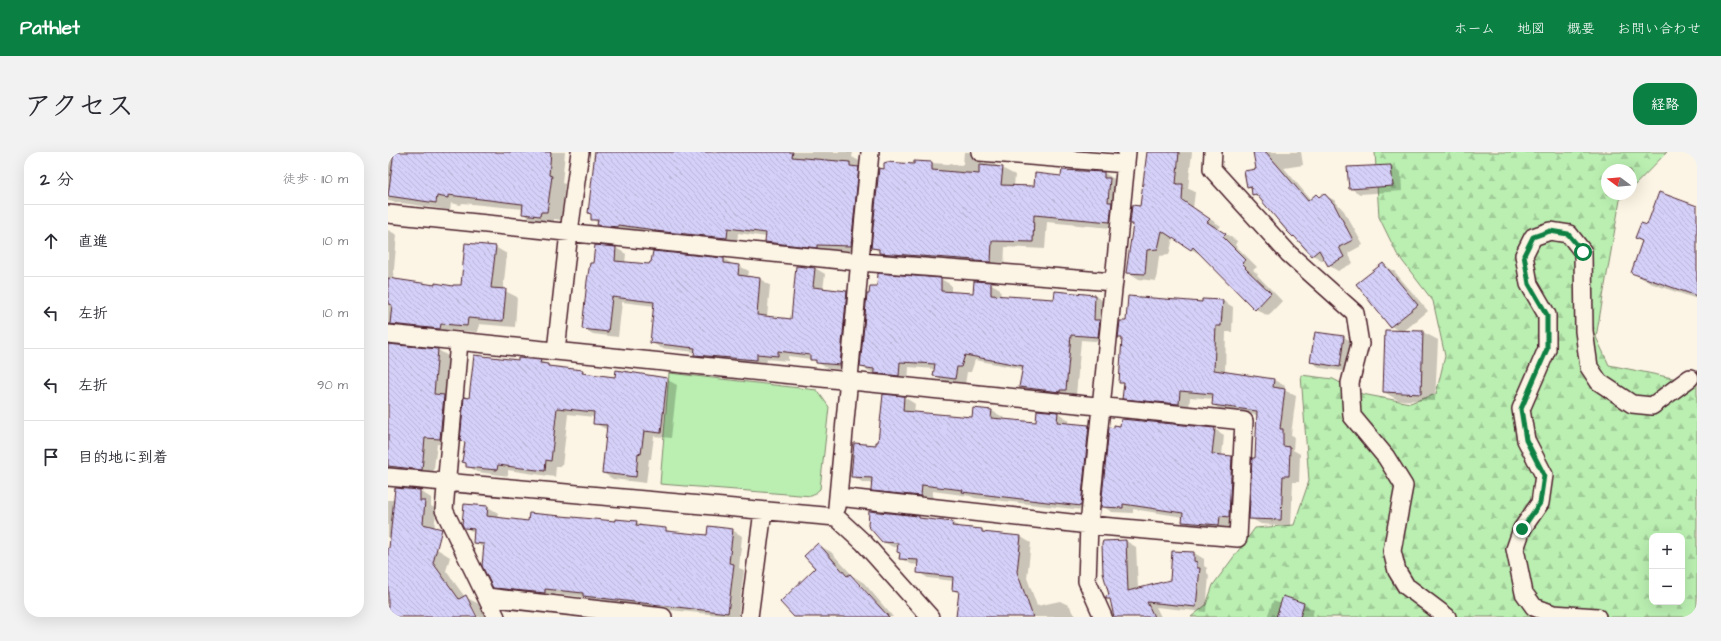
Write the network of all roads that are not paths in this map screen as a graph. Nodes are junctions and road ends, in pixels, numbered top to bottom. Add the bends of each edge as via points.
1 (580, 152) edge
2 (870, 152) edge
3 (980, 152) edge
4 (1213, 152) edge
5 (1126, 158) edge
6 (388, 214) edge
7 (569, 232) junction
8 (860, 262) junction
9 (1114, 282) junction
10 (388, 334) edge
11 (459, 342) junction
12 (556, 351) junction
13 (1690, 378) dead end
14 (849, 380) junction
15 (1101, 408) junction
16 (388, 477) edge
17 (446, 483) junction
18 (838, 497) junction
19 (763, 510) junction
20 (836, 517) junction
21 (1089, 525) junction
22 (487, 597) junction
23 (496, 617) edge
24 (663, 617) edge
25 (749, 617) edge
26 (930, 617) edge
27 (1103, 617) edge
28 (1447, 617) edge
29 (1597, 617) edge

1 - 7 street
2 - 8 street
3 - 5 street
4 - 28 street via 1212,169 1289,254 1355,313 1360,344 1350,383 1352,416 1386,457 1404,486 1392,551 1397,571 1406,586
5 - 9 street
6 - 7 street
7 - 8 street
7 - 12 street
8 - 9 street
8 - 14 street
9 - 15 street
10 - 11 street
11 - 12 street
11 - 17 street
12 - 14 street
13 - 29 street via 1652,406 1632,404 1599,382 1589,367 1584,331 1583,252 1568,234 1550,231 1533,237 1524,255 1529,284 1547,315 1547,349 1521,409 1526,440 1544,475 1540,503 1522,529 1515,549 1524,593 1534,606 1553,614
14 - 15 street
14 - 18 street
15 - 21 street
15 - 21 street via 1244,421 1238,538
16 - 17 street
17 - 19 street
17 - 22 street via 444,510
18 - 20 street
18 - 21 street
19 - 20 street
19 - 25 street
20 - 26 street via 864,543
21 - 27 street via 1087,581
22 - 23 street
22 - 24 street

